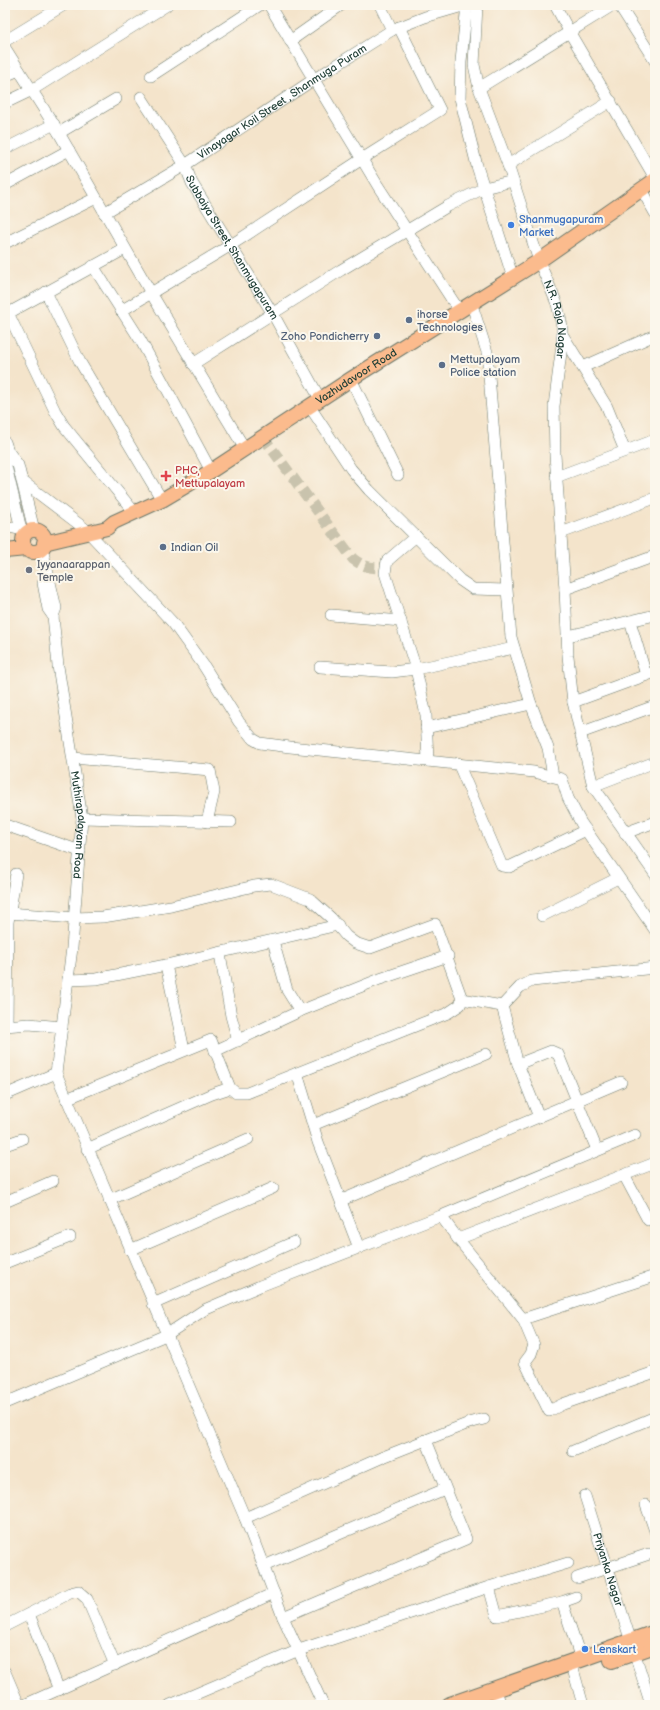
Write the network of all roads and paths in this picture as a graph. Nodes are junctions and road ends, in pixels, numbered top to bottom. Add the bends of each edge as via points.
1 (64, 5) edge
2 (167, 5) edge
3 (260, 5) edge
4 (269, 5) edge
5 (341, 5) edge
6 (380, 5) edge
7 (467, 5) edge
8 (477, 5) edge
9 (555, 5) edge
10 (613, 5) edge
11 (619, 5) edge
12 (396, 29) junction
13 (570, 33) junction
14 (290, 41) junction
15 (5, 47) edge
16 (652, 47) edge
17 (655, 61) edge
18 (19, 70) junction
19 (5, 76) edge
20 (152, 76) dead end
21 (313, 80) junction
22 (479, 88) junction
23 (32, 90) junction
24 (141, 97) dead end
25 (116, 99) dead end
26 (611, 101) junction
27 (5, 103) edge
28 (56, 128) junction
29 (5, 149) edge
30 (69, 150) junction
31 (362, 159) junction
32 (185, 165) junction
33 (508, 165) junction
34 (655, 179) edge
35 (514, 181) junction
36 (5, 185) edge
37 (484, 188) junction
38 (642, 190) junction
39 (96, 198) junction
40 (104, 213) junction
41 (655, 213) edge
42 (407, 230) junction
43 (5, 243) edge
44 (231, 245) junction
45 (125, 249) junction
46 (539, 261) junction
47 (93, 266) junction
48 (513, 278) junction
49 (46, 292) junction
50 (151, 293) junction
51 (466, 308) junction
52 (121, 311) junction
53 (6, 314) edge
54 (273, 314) junction
55 (562, 334) junction
56 (655, 335) edge
57 (193, 364) junction
58 (583, 367) junction
59 (351, 379) junction
60 (315, 403) junction
61 (655, 440) edge
62 (6, 447) edge
63 (245, 449) junction
64 (625, 451) junction
65 (211, 471) junction
66 (398, 475) dead end
67 (556, 477) junction
68 (22, 480) junction
69 (655, 498) edge
70 (162, 500) junction
71 (135, 513) junction
72 (5, 526) edge
73 (87, 531) junction
74 (561, 533) junction
75 (416, 536) junction
76 (33, 540) junction
77 (5, 541) edge
78 (5, 551) edge
79 (655, 556) edge
80 (565, 589) junction
81 (506, 590) junction
82 (331, 615) dead end
83 (655, 615) edge
84 (630, 621) junction
85 (401, 622) junction
86 (568, 636) junction
87 (514, 648) junction
88 (320, 666) dead end
89 (416, 669) junction
90 (650, 674) edge
91 (573, 702) junction
92 (531, 704) junction
93 (655, 706) edge
94 (426, 728) junction
95 (580, 733) junction
96 (73, 758) junction
97 (428, 760) junction
98 (655, 762) edge
99 (458, 764) junction
100 (553, 776) junction
101 (593, 786) junction
102 (81, 822) junction
103 (207, 822) junction
104 (231, 822) dead end
105 (655, 822) edge
106 (5, 824) edge
107 (586, 830) junction
108 (626, 833) junction
109 (80, 848) junction
110 (16, 874) dead end
111 (655, 874) edge
112 (618, 878) junction
113 (9, 912) junction
114 (542, 916) dead end
115 (74, 918) junction
116 (338, 926) junction
117 (655, 930) edge
118 (273, 941) junction
119 (220, 954) junction
120 (448, 956) junction
121 (166, 965) junction
122 (655, 968) edge
123 (68, 980) junction
124 (462, 999) junction
125 (502, 1006) junction
126 (300, 1012) junction
127 (6, 1025) edge
128 (62, 1027) junction
129 (238, 1041) junction
130 (184, 1050) junction
131 (215, 1051) junction
132 (486, 1054) dead end
133 (518, 1064) junction
134 (56, 1073) junction
135 (298, 1073) junction
136 (621, 1082) dead end
137 (230, 1088) junction
138 (5, 1095) edge
139 (66, 1099) junction
140 (577, 1100) junction
141 (538, 1116) junction
142 (313, 1125) junction
143 (635, 1135) dead end
144 (22, 1139) dead end
145 (248, 1139) dead end
146 (5, 1145) edge
147 (87, 1150) junction
148 (597, 1150) junction
149 (655, 1163) edge
150 (624, 1175) junction
151 (53, 1181) dead end
152 (273, 1188) dead end
153 (109, 1200) junction
154 (342, 1200) junction
155 (5, 1202) edge
156 (442, 1216) junction
157 (655, 1218) edge
158 (70, 1237) dead end
159 (458, 1239) junction
160 (294, 1242) dead end
161 (359, 1248) junction
162 (130, 1250) junction
163 (5, 1263) edge
164 (655, 1276) edge
165 (153, 1304) junction
166 (524, 1319) junction
167 (166, 1335) junction
168 (655, 1372) edge
169 (5, 1403) edge
170 (655, 1417) edge
171 (484, 1419) dead end
172 (426, 1440) junction
173 (573, 1451) dead end
174 (445, 1489) junction
175 (586, 1496) dead end
176 (646, 1505) dead end
177 (245, 1518) junction
178 (655, 1530) edge
179 (649, 1554) dead end
180 (568, 1563) dead end
181 (264, 1566) junction
182 (608, 1569) junction
183 (577, 1578) dead end
184 (489, 1587) junction
185 (274, 1593) junction
186 (576, 1597) dead end
187 (562, 1602) junction
188 (29, 1614) junction
189 (283, 1617) junction
190 (5, 1626) edge
191 (655, 1633) edge
192 (655, 1645) edge
193 (633, 1647) junction
194 (299, 1650) junction
195 (115, 1664) junction
196 (575, 1665) junction
197 (5, 1672) edge
198 (59, 1690) junction
199 (498, 1697) edge
200 (18, 1705) edge
201 (24, 1705) edge
202 (170, 1705) edge
203 (323, 1705) edge
204 (450, 1705) edge
205 (482, 1705) edge
206 (583, 1705) edge
207 (651, 1705) edge

1 - 15 street
2 - 23 street
3 - 20 street
4 - 14 street
5 - 14 street
6 - 12 street
7 - 12 street, Vinayagar Koil Street , Shanmuga Puram
7 - 37 street via 460,98
8 - 22 street, N.R. Raja Nagar via 474,65
9 - 13 street
10 - 13 street
11 - 16 street
12 - 21 street, Vinayagar Koil Street , Shanmuga Puram
12 - 31 street via 440,110
13 - 22 street
13 - 26 street
14 - 21 street
15 - 18 street
16 - 17 street
18 - 19 street
18 - 23 street
21 - 31 street
21 - 32 street, Vinayagar Koil Street , Shanmuga Puram
22 - 33 street, N.R. Raja Nagar
23 - 27 street
23 - 28 street
24 - 32 street, Subbaiya Street, Shanmugapuram
25 - 28 street
26 - 33 street
26 - 34 street
28 - 29 street
28 - 30 street
30 - 36 street
30 - 39 street
31 - 42 street
31 - 44 street
32 - 40 street, Vinayagar Koil Street , Shanmuga Puram
32 - 44 street, Subbaiya Street, Shanmugapuram via 192,183
33 - 35 street, N.R. Raja Nagar
34 - 38 main road, Vazhudavoor Road
35 - 37 street
35 - 46 street, N.R. Raja Nagar
37 - 42 street
37 - 48 street
38 - 41 street
38 - 46 main road, Vazhudavoor Road
39 - 40 street
39 - 43 street
40 - 45 street
42 - 51 street
42 - 54 street
44 - 50 street
44 - 54 street, Subbaiya Street, Shanmugapuram
45 - 47 street
45 - 50 street
46 - 48 main road, Vazhudavoor Road
46 - 55 street, N.R. Raja Nagar via 557,304
47 - 49 street
47 - 52 street
48 - 51 main road, Vazhudavoor Road
49 - 53 street
49 - 70 street via 80,362
50 - 52 street
50 - 57 street
51 - 59 main road, Vazhudavoor Road
51 - 81 street via 487,352
52 - 65 street via 141,341
53 - 71 street via 64,426
54 - 57 street
54 - 60 street, Subbaiya Street, Shanmugapuram
55 - 58 street
55 - 67 street, N.R. Raja Nagar via 556,380
56 - 58 street
57 - 63 street
58 - 64 street via 607,407
59 - 60 main road, Vazhudavoor Road
59 - 66 street
60 - 63 main road, Vazhudavoor Road
60 - 75 street, Subbaiya Street, Shanmugapuram via 351,469
61 - 64 street
62 - 68 street via 18,465
62 - 76 street via 6,466
63 - 65 main road, Vazhudavoor Road
64 - 67 street
65 - 70 main road, Vazhudavoor Road
67 - 74 street, N.R. Raja Nagar
68 - 73 street
68 - 76 street
69 - 74 street
70 - 71 main road, Vazhudavoor Road
71 - 73 main road, Vazhudavoor Road via 114,522 104,521
72 - 76 street
73 - 76 main road, Vazhudavoor Road
73 - 97 street via 173,623 253,739 260,743 290,747
74 - 80 street, N.R. Raja Nagar
75 - 81 street, Subbaiya Street, Shanmugapuram via 469,587
75 - 85 street via 388,561 385,567
76 - 77 main road
76 - 78 main road
76 - 96 street, Muthirapalayam Road via 48,609 53,616 58,666
79 - 80 street
80 - 86 street, N.R. Raja Nagar
81 - 87 street
82 - 85 street
83 - 84 street
84 - 86 street
84 - 90 street
85 - 89 street
86 - 91 street, N.R. Raja Nagar
87 - 89 street
87 - 92 street
88 - 89 street via 392,672
89 - 94 street via 426,715
90 - 91 street
91 - 95 street, N.R. Raja Nagar
92 - 94 street
92 - 100 street via 548,748
93 - 95 street
94 - 97 street
95 - 101 street, N.R. Raja Nagar
96 - 102 street, Muthirapalayam Road
96 - 103 street via 210,770 214,792
97 - 99 street
98 - 101 street
99 - 100 street
99 - 107 street via 502,866 509,867
100 - 107 street via 562,779 568,798
101 - 108 street
102 - 103 street
102 - 109 street, Muthirapalayam Road
103 - 104 street
105 - 108 street
106 - 109 street
107 - 112 street
108 - 111 street
109 - 115 street, Muthirapalayam Road
110 - 113 street
112 - 114 street
112 - 117 street
113 - 115 street
113 - 127 street
115 - 116 street via 103,917 171,906 271,884 310,899
115 - 123 street, Muthirapalayam Road
116 - 118 street
116 - 120 street via 355,944 370,948 435,924
118 - 119 street
118 - 126 street via 287,990
119 - 121 street
119 - 129 street
120 - 124 street
120 - 126 street via 380,979
121 - 123 street via 96,979
121 - 130 street
122 - 125 street via 532,981 520,987
123 - 128 street, Muthirapalayam Road
124 - 125 street
124 - 135 street via 460,1005 448,1013
125 - 133 street
126 - 129 street
127 - 128 street
128 - 134 street, Muthirapalayam Road
129 - 131 street
130 - 131 street via 211,1040
130 - 139 street
131 - 137 street
132 - 142 street
133 - 140 street via 551,1051 555,1052 561,1060
133 - 141 street
134 - 138 street
134 - 139 street
135 - 137 street via 248,1093 236,1093
135 - 142 street
136 - 140 street
137 - 147 street
139 - 147 street
140 - 141 street
140 - 148 street
141 - 154 street
142 - 154 street
143 - 148 street
144 - 146 street
145 - 153 street
147 - 153 street
148 - 156 street
149 - 150 street
150 - 157 street via 648,1220
150 - 159 street
151 - 155 street
152 - 162 street
153 - 162 street
154 - 161 street
156 - 159 street
156 - 161 street
158 - 163 street
159 - 166 street
160 - 165 street
161 - 167 street via 204,1310
162 - 165 street
164 - 166 street
165 - 167 street
166 - 168 street via 534,1345 525,1362 549,1411
167 - 169 street
167 - 177 street
170 - 173 street
171 - 172 street
172 - 174 street
172 - 177 street
174 - 181 street
174 - 189 street via 466,1539
175 - 182 street, Priyanka Nagar
176 - 178 street
177 - 181 street
179 - 182 street
180 - 184 street
181 - 185 street
182 - 183 street
182 - 193 street, Priyanka Nagar
184 - 187 street via 497,1616
184 - 194 street
185 - 189 street
185 - 195 street
186 - 187 street
187 - 196 street
188 - 190 street
188 - 195 street via 78,1591 83,1594
188 - 198 street
189 - 194 street
191 - 193 highway
192 - 193 highway
193 - 196 highway
193 - 207 street, Priyanka Nagar
194 - 202 street
194 - 203 street
195 - 198 street
196 - 199 highway
196 - 206 street
197 - 200 street
198 - 201 street
199 - 204 highway
199 - 205 highway

